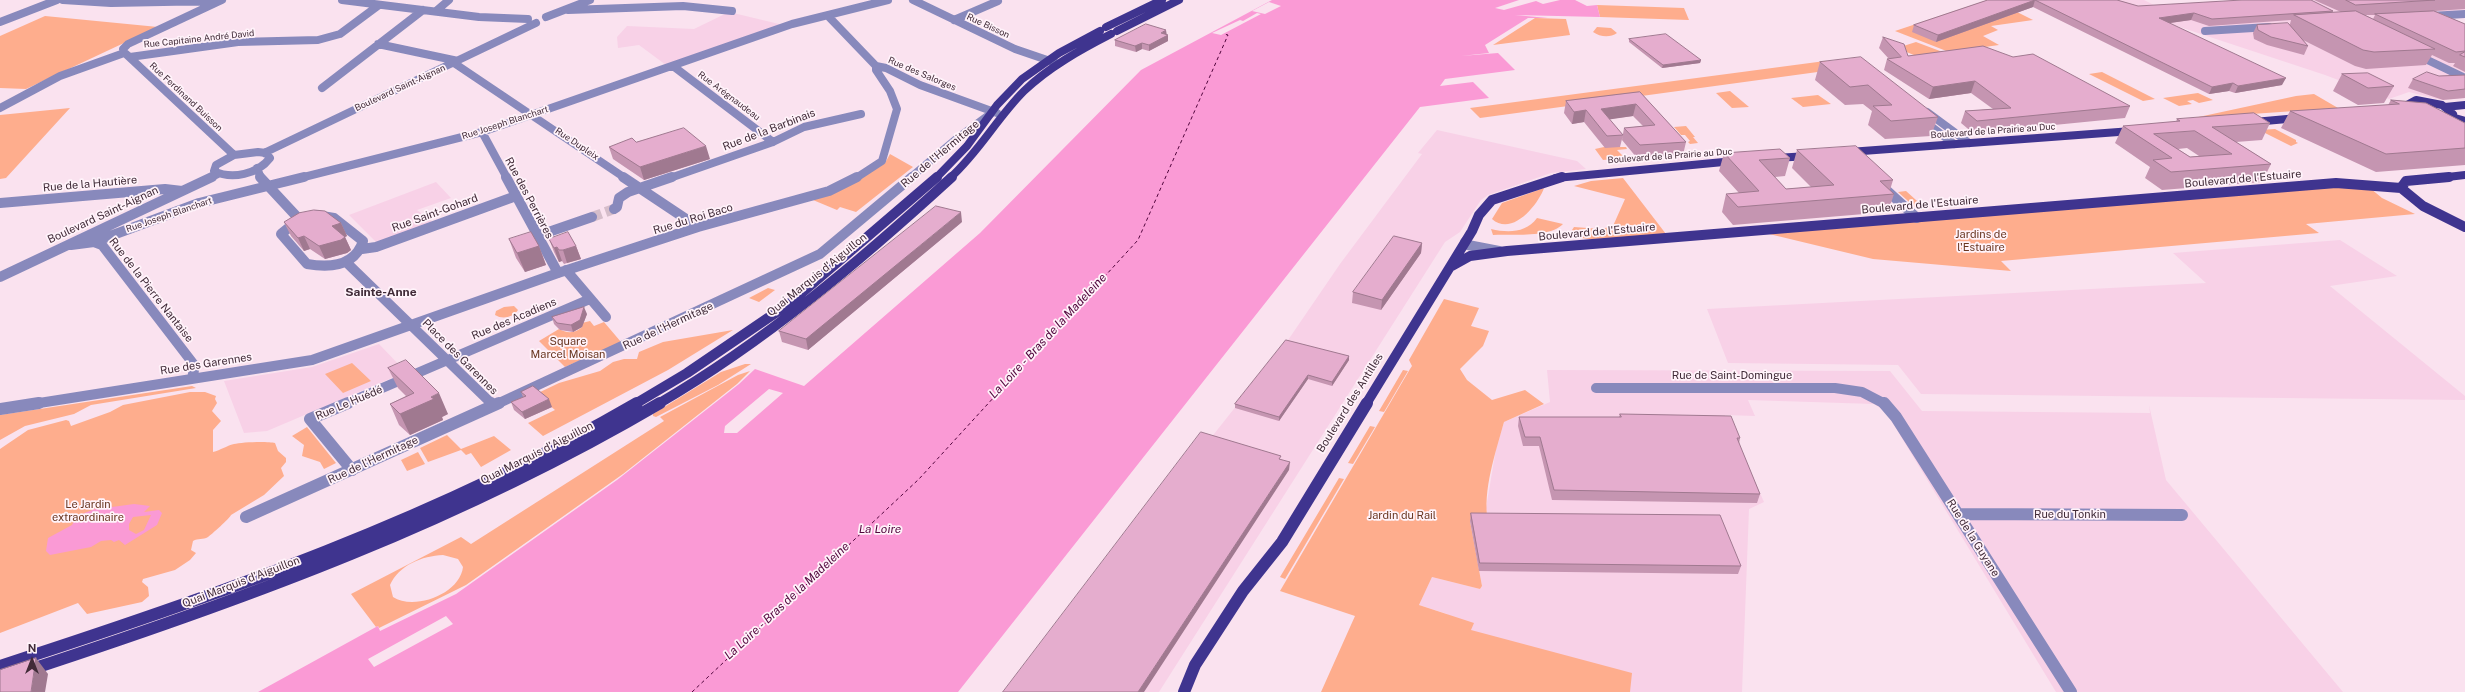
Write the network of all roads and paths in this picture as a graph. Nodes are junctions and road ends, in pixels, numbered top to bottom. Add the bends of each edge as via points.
1 (57, 0) edge
2 (63, 0) edge
3 (221, 0) edge
4 (229, 0) edge
5 (342, 0) edge
6 (449, 0) edge
7 (590, 0) edge
8 (888, 0) edge
9 (914, 0) edge
10 (1162, 0) edge
11 (1179, 0) edge
12 (998, 1) edge
13 (379, 4) junction
14 (423, 10) junction
15 (568, 10) junction
16 (436, 11) junction
17 (732, 11) dead end
18 (2465, 14) edge
19 (828, 16) junction
20 (2428, 16) junction
21 (546, 17) junction
22 (2420, 17) edge
23 (528, 19) junction
24 (954, 20) junction
25 (0, 22) edge
26 (2441, 22) edge
27 (536, 24) junction
28 (2278, 26) edge
29 (2205, 31) dead end
30 (378, 44) junction
31 (2411, 52) edge
32 (127, 55) junction
33 (1046, 60) junction
34 (456, 62) junction
35 (1057, 64) junction
36 (673, 66) junction
37 (876, 66) junction
38 (2465, 78) edge
39 (322, 88) dead end
40 (1918, 105) edge
41 (2465, 105) edge
42 (0, 108) edge
43 (2400, 109) edge
44 (2413, 110) junction
45 (992, 112) junction
46 (2448, 112) junction
47 (532, 114) junction
48 (861, 114) dead end
49 (1916, 114) edge
50 (1004, 115) junction
51 (2465, 115) edge
52 (2308, 118) edge
53 (2465, 121) edge
54 (2244, 122) edge
55 (2144, 130) edge
56 (482, 132) junction
57 (773, 142) junction
58 (1969, 143) junction
59 (1954, 144) junction
60 (264, 153) junction
61 (1844, 153) joint
62 (234, 155) junction
63 (1816, 155) edge
64 (1765, 159) edge
65 (1743, 161) edge
66 (1858, 163) edge
67 (257, 168) junction
68 (218, 174) junction
69 (1574, 174) joint
70 (2465, 174) edge
71 (1875, 179) edge
72 (2403, 185) junction
73 (269, 186) junction
74 (641, 188) junction
75 (182, 191) junction
76 (516, 196) junction
77 (0, 202) edge
78 (614, 209) tunnel mouth
79 (592, 217) tunnel mouth
80 (1916, 218) junction
81 (299, 219) junction
82 (2465, 227) edge
83 (698, 228) junction
84 (537, 236) junction
85 (94, 242) junction
86 (1464, 242) junction
87 (71, 245) junction
88 (362, 249) junction
89 (1501, 251) junction
90 (346, 262) junction
91 (20, 267) junction
92 (0, 270) edge
93 (562, 271) junction
94 (1446, 271) junction
95 (0, 277) edge
96 (590, 299) junction
97 (606, 317) dead end
98 (411, 325) junction
99 (726, 348) junction
100 (738, 354) junction
101 (448, 360) junction
102 (192, 378) junction
103 (1596, 388) dead end
104 (1868, 393) joint
105 (493, 406) junction
106 (0, 408) edge
107 (352, 470) junction
108 (1959, 514) junction
109 (2182, 515) dead end
110 (246, 517) dead end
111 (0, 666) edge
112 (0, 680) edge
113 (1184, 692) edge
114 (2071, 692) edge

1 - 25 street
2 - 3 street via 112,3
3 - 4 street
3 - 32 street via 128,44 123,49
5 - 13 street
6 - 16 street
7 - 15 street
8 - 19 street, Rue Joseph Blanchart
9 - 24 street, Rue Bisson
10 - 33 main road, Quai Marquis d'Aiguillon via 1055,53
11 - 35 main road, Quai Marquis d'Aiguillon
12 - 24 street
13 - 14 street
13 - 32 street, Rue Capitaine André David via 340,34 318,40 238,42
14 - 16 street
14 - 30 street
15 - 17 street via 683,6
15 - 21 street
16 - 23 street
18 - 20 street
19 - 36 street, Rue Joseph Blanchart via 792,24
19 - 37 street, Rue des Salorges
20 - 22 street
20 - 26 street
21 - 23 street
21 - 27 street, Boulevard Saint-Aignan via 545,21
23 - 27 street via 528,23
24 - 33 street, Rue Bisson via 1015,49
27 - 34 street, Boulevard Saint-Aignan
28 - 29 street
30 - 34 street
30 - 39 street
31 - 38 street
32 - 42 street, Rue Capitaine André David via 92,62 33,89
32 - 62 street, Rue Ferdinand Buisson
33 - 35 street, Rue Bisson
33 - 45 main road, Quai Marquis d'Aiguillon via 999,102
34 - 47 street, Rue Dupleix
34 - 60 street, Boulevard Saint-Aignan
35 - 50 main road, Quai Marquis d'Aiguillon via 1030,86
36 - 47 street, Rue Joseph Blanchart
36 - 57 street, Rue Arégnaudeau
37 - 45 street, Rue des Salorges
37 - 83 street, Rue du Roi Baco via 897,109 882,161 829,191
40 - 58 street
41 - 46 main road
43 - 44 main road
44 - 46 main road via 2431,116
44 - 46 main road via 2407,105 2409,102 2427,101
45 - 50 street, Rue des Salorges
45 - 99 main road, Quai Marquis d'Aiguillon via 976,137 945,169 812,286
45 - 105 street, Rue de l'Hermitage via 820,254
46 - 51 main road
46 - 53 main road
47 - 56 street, Rue Joseph Blanchart
47 - 74 street, Rue Dupleix
48 - 57 street, Rue de la Barbinais via 829,118 787,133
49 - 59 street
50 - 100 main road, Quai Marquis d'Aiguillon via 982,146 962,167 885,237 819,294
52 - 54 main road
55 - 58 main road, Boulevard de la Prairie au Duc
56 - 73 street, Rue Joseph Blanchart
56 - 76 street, Rue des Perrières
57 - 74 street, Rue de la Barbinais
58 - 59 main road, Boulevard de la Prairie au Duc
59 - 61 main road, Boulevard de la Prairie au Duc
60 - 62 street
60 - 67 street via 269,159
61 - 66 street
62 - 68 street via 215,166 214,170
63 - 64 main road
65 - 69 main road, Boulevard de la Prairie au Duc
67 - 68 street via 236,174
67 - 73 street via 259,176
68 - 75 street, Boulevard Saint-Aignan
69 - 86 main road, Boulevard des Antilles via 1547,180 1492,200 1479,215
70 - 72 main road, Boulevard de l'Estuaire
71 - 80 street
72 - 80 main road, Boulevard de l'Estuaire via 2336,183
72 - 82 main road via 2423,206
73 - 81 street
73 - 85 street, Rue Joseph Blanchart via 199,203
74 - 78 street, Rue de la Barbinais via 622,195
74 - 83 street, Rue Dupleix
75 - 77 street, Rue de la Hautière via 165,189
75 - 87 street, Boulevard Saint-Aignan
76 - 84 street, Rue des Perrières
76 - 88 street, Rue Saint-Gohard via 376,247
79 - 84 street
80 - 89 main road, Boulevard de l'Estuaire
81 - 88 street via 316,215 334,218 363,241
81 - 90 street via 281,234 307,264 321,266
83 - 93 street, Rue du Roi Baco
84 - 93 street, Rue des Perrières
85 - 87 street, Rue Joseph Blanchart
85 - 102 street, Rue de la Pierre Nantaise via 102,245 195,366
86 - 89 street
86 - 94 main road, Boulevard des Antilles
87 - 91 street, Boulevard Saint-Aignan
88 - 90 street
89 - 94 main road, Boulevard de l'Estuaire via 1470,256 1456,262
90 - 98 street, Place des Garennes
91 - 92 street
91 - 95 street
93 - 96 street, Rue des Perrières
93 - 98 street, Rue du Roi Baco
94 - 113 main road, Boulevard des Antilles via 1282,542 1243,590 1195,665
96 - 97 street, Rue des Perrières
96 - 101 street, Rue des Acadiens
98 - 101 street, Place des Garennes
98 - 102 street, Rue des Garennes via 312,360
99 - 100 main road
99 - 111 main road, Quai Marquis d'Aiguillon via 639,401 542,454 390,525 156,616
100 - 112 main road, Quai Marquis d'Aiguillon via 595,439 447,514 317,569 235,600
101 - 105 street, Place des Garennes
101 - 107 street, Rue Le Huédé via 310,420
102 - 106 street, Rue des Garennes
103 - 104 street, Rue de Saint-Domingue via 1836,388
104 - 108 street, Rue de la Guyane via 1884,401 1890,408
105 - 107 street, Rue de l'Hermitage
107 - 110 street, Rue de l'Hermitage
108 - 109 street, Rue du Tonkin
108 - 114 street, Rue de la Guyane

